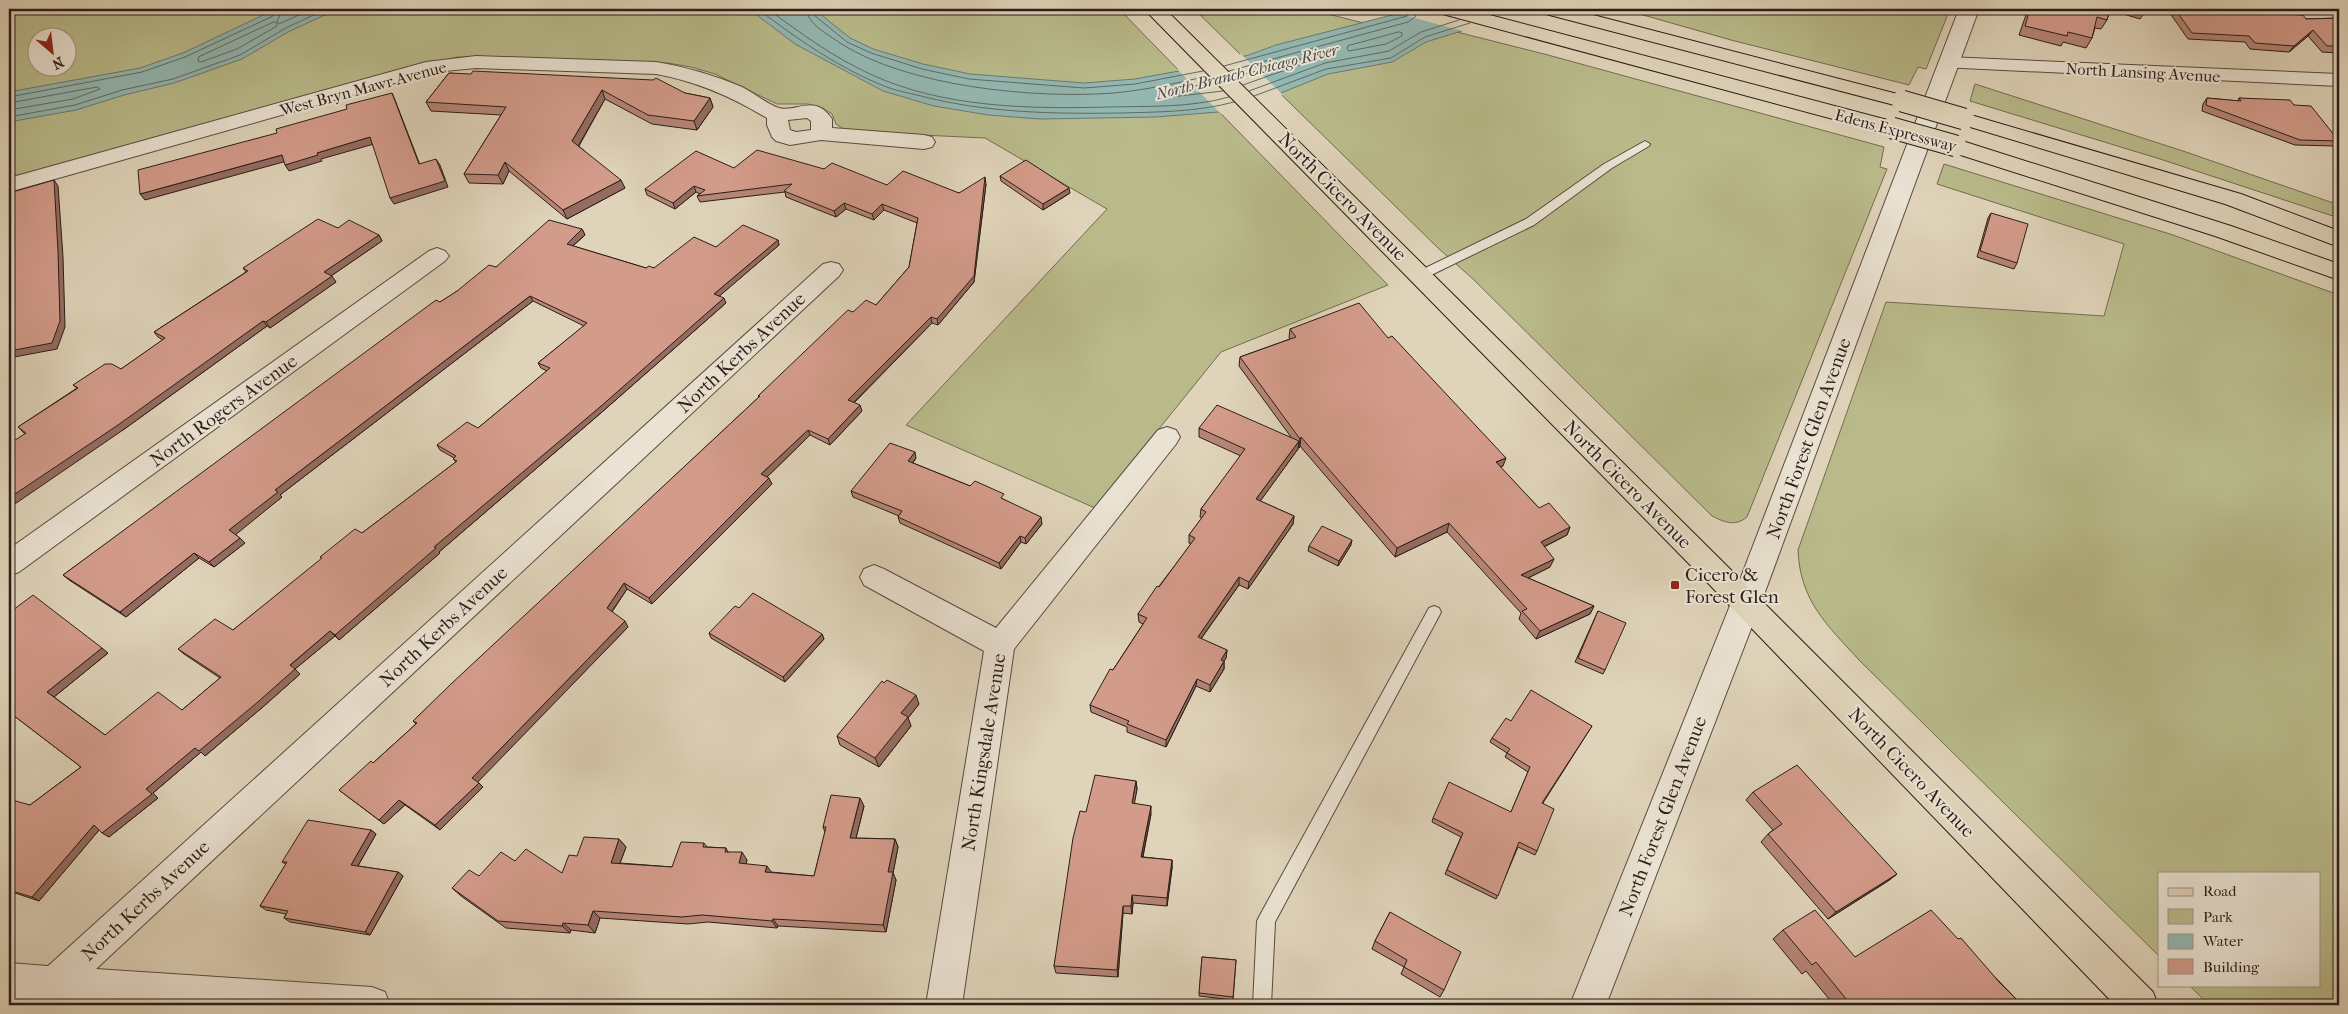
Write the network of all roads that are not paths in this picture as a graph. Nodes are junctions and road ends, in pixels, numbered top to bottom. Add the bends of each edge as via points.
1 (1154, 9) edge
2 (1446, 9) edge
3 (1549, 9) edge
4 (1969, 9) edge
5 (1948, 63) junction
6 (2339, 80) edge
7 (924, 142) dead end
8 (1645, 144) dead end
9 (9, 185) edge
10 (2339, 239) edge
11 (437, 256) dead end
12 (831, 270) dead end
13 (2339, 272) edge
14 (1421, 275) junction
15 (1167, 437) dead end
16 (9, 564) edge
17 (874, 577) dead end
18 (1746, 604) junction
19 (1434, 612) dead end
20 (1000, 645) junction
21 (31, 988) edge
22 (333, 1004) edge
23 (372, 1005) edge
24 (944, 1005) edge
25 (1262, 1005) edge
26 (1588, 1005) edge
27 (2140, 1005) edge

1 - 14 main road, North Cicero Avenue
2 - 13 main road, Edens Expressway, bridge via 1956,146 2223,231
3 - 10 main road, Edens Expressway, bridge via 1964,119 2233,199
4 - 5 street, North Forest Glen Avenue
5 - 6 street, North Lansing Avenue
5 - 18 street, North Forest Glen Avenue
7 - 9 street, West Bryn Mawr Avenue via 821,134 796,139 782,136 776,130 776,115 726,87 683,72 656,68 476,62 433,66
8 - 14 lane via 1608,166 1530,222
11 - 16 street, North Rogers Avenue
12 - 21 street, North Kerbs Avenue
14 - 18 main road, North Cicero Avenue
15 - 20 street, North Kingsdale Avenue
17 - 20 street
18 - 26 street, North Forest Glen Avenue
18 - 27 main road, North Cicero Avenue
19 - 25 lane via 1266,921
20 - 24 street, North Kingsdale Avenue
21 - 22 street
22 - 23 street

